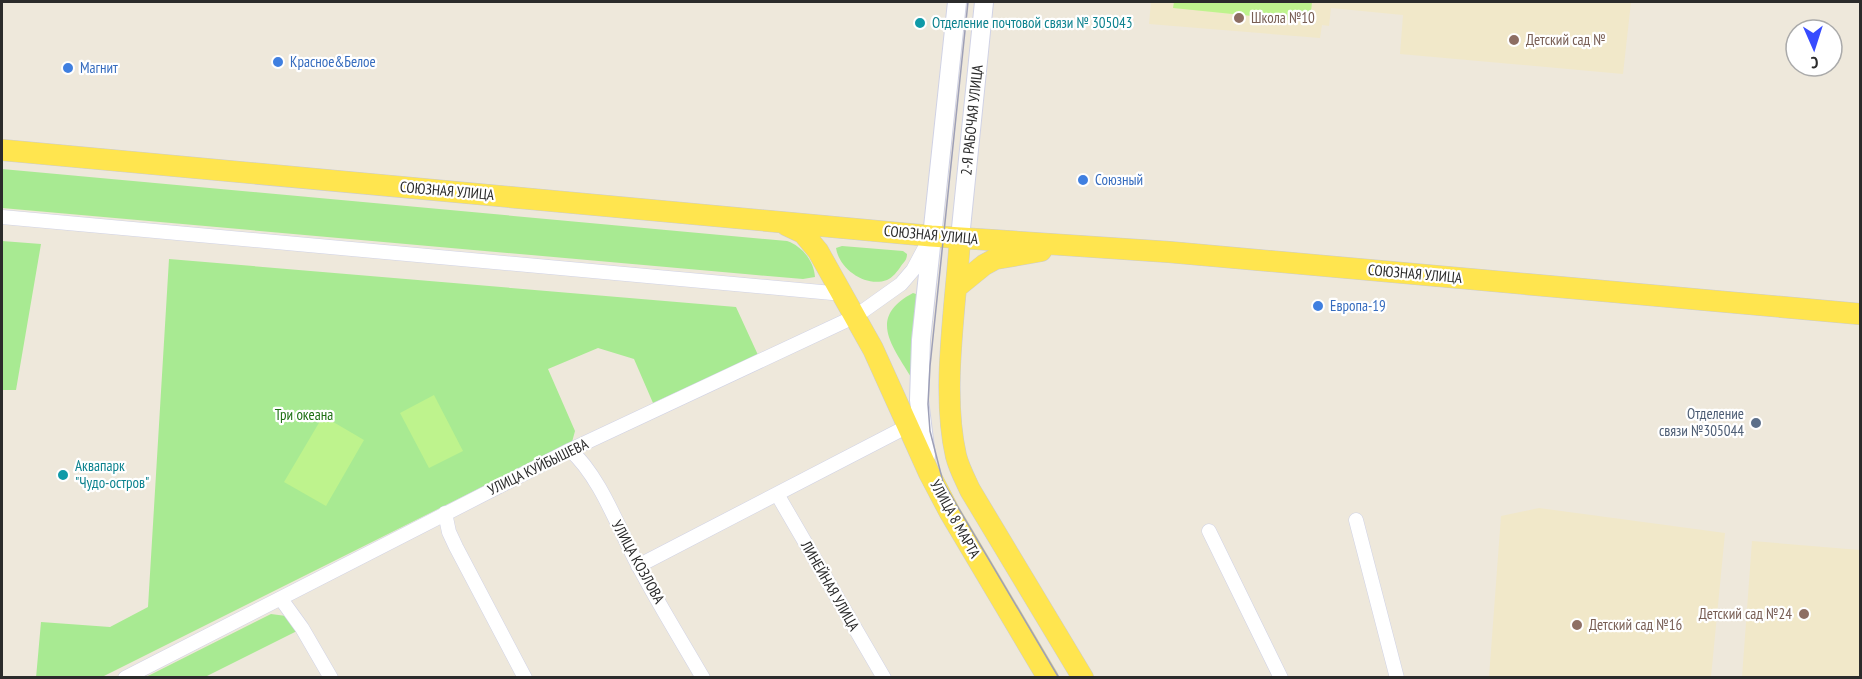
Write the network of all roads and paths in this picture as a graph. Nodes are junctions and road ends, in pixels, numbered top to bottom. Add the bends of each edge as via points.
1 (957, 2) edge
2 (984, 2) edge
3 (2, 150) edge
4 (2, 217) edge
5 (780, 222) junction
6 (931, 236) junction
7 (960, 238) junction
8 (1105, 248) junction
9 (957, 287) junction
10 (843, 294) junction
11 (1860, 314) edge
12 (856, 316) junction
13 (908, 426) junction
14 (570, 450) junction
15 (929, 472) junction
16 (777, 494) junction
17 (445, 513) junction
18 (1356, 520) dead end
19 (1209, 531) dead end
20 (638, 566) junction
21 (281, 599) junction
22 (125, 678) edge
23 (332, 678) edge
24 (525, 678) edge
25 (703, 678) edge
26 (884, 678) edge
27 (1048, 678) edge
28 (1083, 678) edge
29 (1281, 678) edge
30 (1397, 678) edge

1 - 6 main road, 2-Я РАБОЧАЯ УЛИЦА
2 - 7 main road, 2-Я РАБОЧАЯ УЛИЦА
3 - 5 main road, СОЮЗНАЯ УЛИЦА
4 - 10 street
5 - 6 main road, СОЮЗНАЯ УЛИЦА
5 - 10 main road via 808,239
6 - 7 main road, СОЮЗНАЯ УЛИЦА
6 - 12 street, УЛИЦА КУЙБЫШЕВА via 901,284
6 - 15 main road, УЛИЦА 8 МАРТА via 918,400
7 - 8 main road, СОЮЗНАЯ УЛИЦА
7 - 9 main road, УЛИЦА 8 МАРТА
8 - 9 main road via 1046,250 995,260
8 - 11 main road, СОЮЗНАЯ УЛИЦА
9 - 28 main road, УЛИЦА 8 МАРТА via 950,400 957,459 970,490
10 - 12 main road
12 - 13 main road
12 - 14 street, УЛИЦА КУЙБЫШЕВА
13 - 15 main road
13 - 16 street
14 - 17 street, УЛИЦА КУЙБЫШЕВА
14 - 20 street, УЛИЦА КОЗЛОВА via 583,461
15 - 27 main road, УЛИЦА 8 МАРТА
16 - 20 street
16 - 26 street, ЛИНЕЙНАЯ УЛИЦА
17 - 21 street, УЛИЦА КУЙБЫШЕВА
17 - 24 street via 456,547
18 - 30 street
19 - 29 street
20 - 25 street, УЛИЦА КОЗЛОВА
21 - 22 street, УЛИЦА КУЙБЫШЕВА
21 - 23 street

